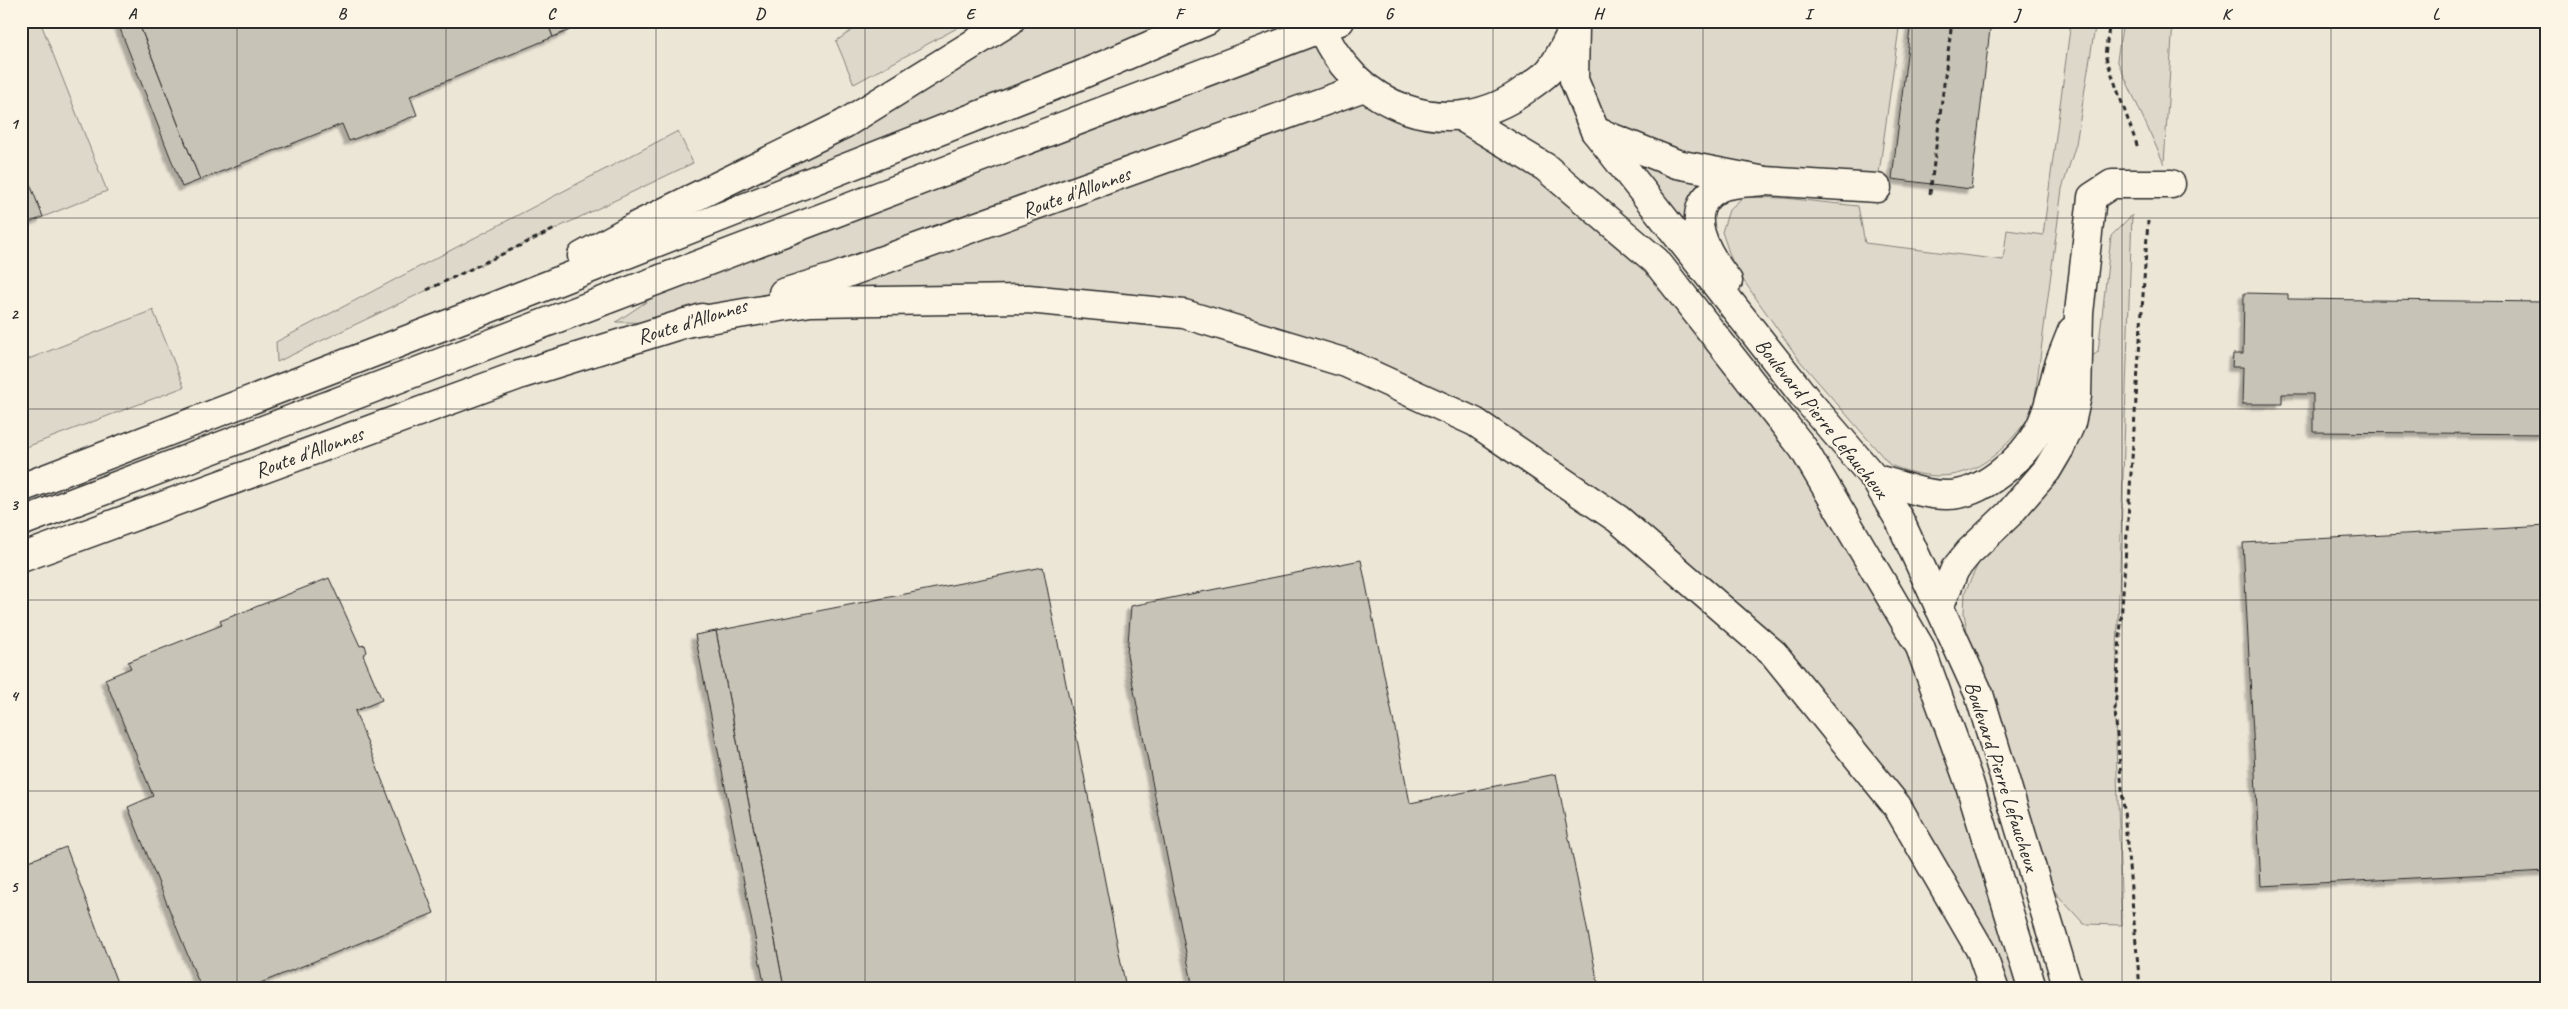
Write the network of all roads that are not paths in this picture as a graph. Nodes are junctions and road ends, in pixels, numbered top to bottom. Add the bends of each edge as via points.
1 (1010, 21) edge
2 (1207, 21) edge
3 (1576, 23) edge
4 (1327, 24) edge
5 (1364, 87) junction
6 (1460, 116) junction
7 (1595, 132) junction
8 (1765, 181) junction
9 (2171, 184) dead end
10 (1877, 188) dead end
11 (490, 308) junction
12 (2079, 313) junction
13 (686, 323) junction
14 (1807, 400) junction
15 (1875, 479) junction
16 (21, 488) edge
17 (21, 522) edge
18 (21, 558) edge
19 (1939, 607) junction
20 (1994, 988) edge
21 (2032, 988) edge
22 (2068, 988) edge

1 - 11 main road via 844,124 640,224
2 - 11 main road via 1076,77
3 - 6 main road via 1550,70 1501,105
3 - 7 main road, Boulevard Pierre Lefaucheux via 1574,80
4 - 5 main road via 1339,61
4 - 17 main road
5 - 6 main road via 1409,111 1434,116
5 - 13 main road, Route d'Allonnes via 842,275
6 - 21 main road, Boulevard Pierre Lefaucheux via 1545,167 1656,261 1803,448 1920,647 1969,782
7 - 8 main road via 1677,164
7 - 14 main road, Boulevard Pierre Lefaucheux
8 - 10 main road
8 - 14 main road via 1719,188 1704,201 1698,224 1710,258 1771,336
9 - 12 main road via 2112,184 2092,197
11 - 16 main road
12 - 15 main road via 2039,430 2027,447 1996,477 1969,492 1946,495 1915,491
12 - 19 main road via 2077,396 2071,423 2060,448 2047,470 2015,507 1955,569
13 - 18 main road, Route d'Allonnes via 519,375
13 - 20 main road via 810,302 1028,299 1184,314 1346,364 1475,422 1618,518 1774,654 1897,806 1981,951
14 - 15 main road, Boulevard Pierre Lefaucheux
15 - 19 main road, Boulevard Pierre Lefaucheux via 1900,521
19 - 22 main road, Boulevard Pierre Lefaucheux via 1979,694

